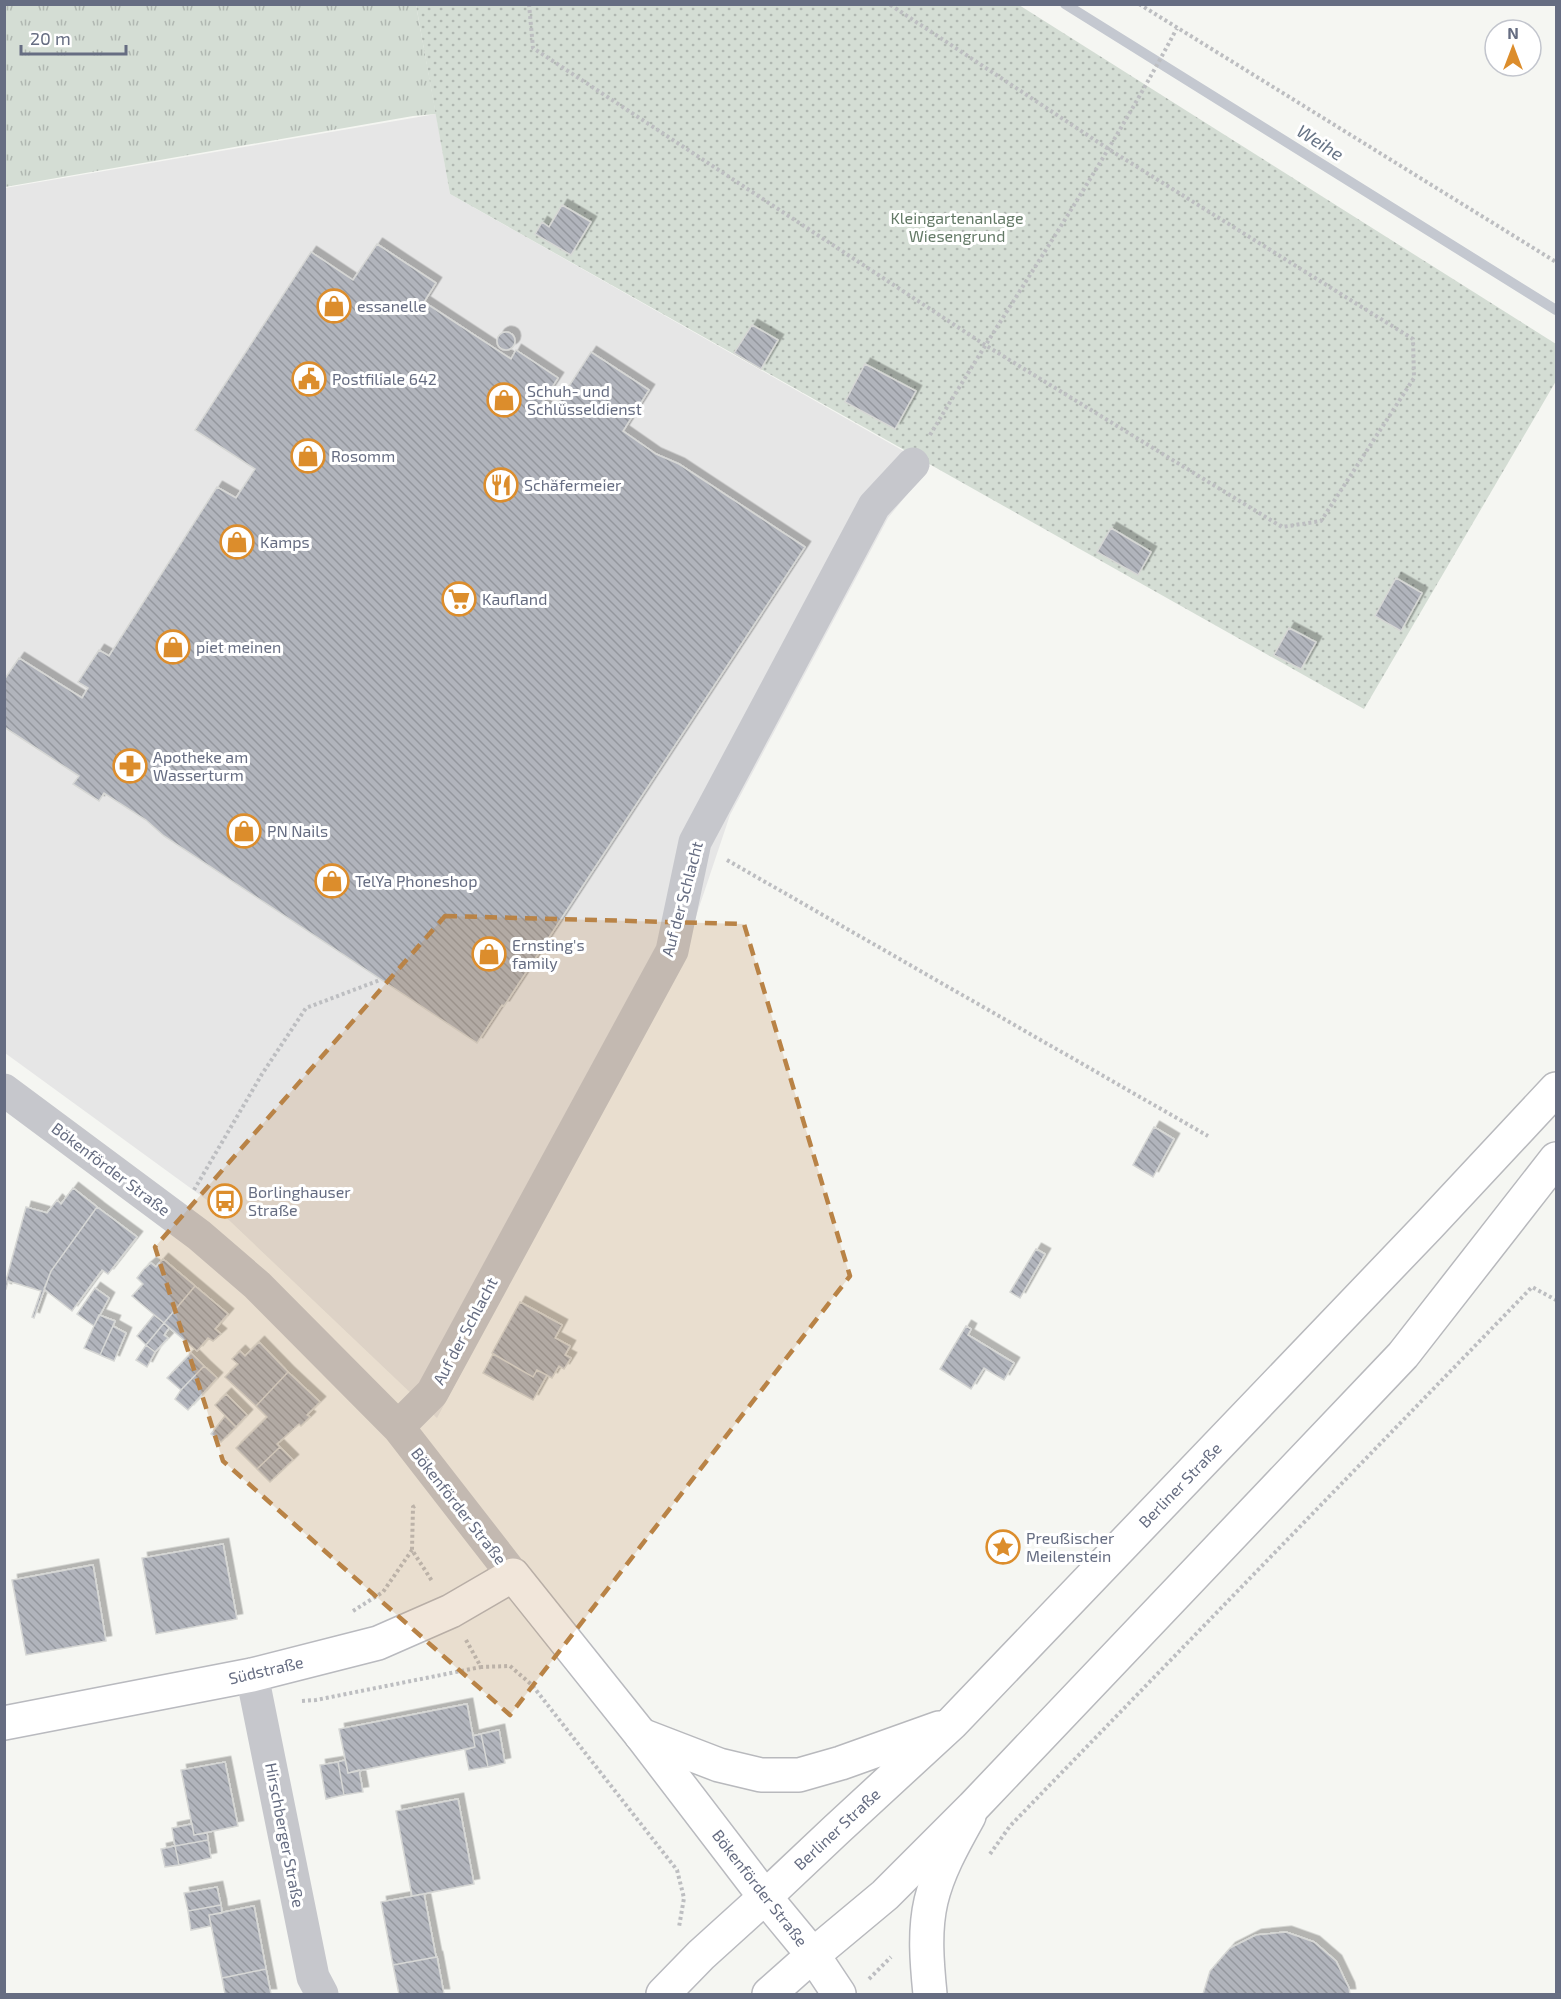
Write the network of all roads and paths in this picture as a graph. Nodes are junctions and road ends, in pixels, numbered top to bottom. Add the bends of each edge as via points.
1 (529, 4) edge
2 (889, 4) edge
3 (1139, 4) edge
4 (1177, 28) junction
5 (1110, 150) junction
6 (1557, 262) edge
7 (985, 345) junction
8 (913, 464) joint
9 (695, 842) junction
10 (380, 980) dead end
11 (1557, 1089) edge
12 (8, 1097) edge
13 (1208, 1136) dead end
14 (1557, 1160) edge
15 (176, 1218) junction
16 (1557, 1300) edge
17 (398, 1427) junction
18 (440, 1483) junction
19 (513, 1575) junction
20 (451, 1611) junction
21 (252, 1675) junction
22 (4, 1723) edge
23 (952, 1723) junction
24 (641, 1735) junction
25 (973, 1807) junction
26 (984, 1862) dead end
27 (765, 1897) junction
28 (701, 1955) junction
29 (813, 1955) junction
30 (322, 1995) edge
31 (663, 1995) edge
32 (769, 1995) edge
33 (839, 1995) edge
34 (930, 1995) edge

1 - 7 path via 533,48
2 - 5 path
3 - 4 path
4 - 5 path
4 - 6 path
5 - 7 path
5 - 7 path via 1413,339 1414,378 1408,388 1321,521 1282,527
7 - 8 path
8 - 9 street, Auf der Schlacht via 874,506
9 - 13 path
9 - 17 street, Auf der Schlacht via 672,951 432,1393
10 - 15 path via 306,1008
11 - 23 main road, Berliner Straße
12 - 15 street, Bökenförder Straße
14 - 25 main road via 1403,1355
15 - 17 street, Bökenförder Straße via 257,1285
16 - 26 path via 1532,1287 1010,1826
17 - 18 street, Bökenförder Straße
18 - 19 street, Bökenförder Straße
18 - 20 path via 413,1507 412,1550
19 - 20 main road, Südstraße
19 - 24 main road, Bökenförder Straße
20 - 21 main road, Südstraße via 378,1643
20 - 28 path via 481,1667 510,1666 532,1685 677,1870 684,1898 679,1925
21 - 22 main road, Südstraße
21 - 30 street, Hirschberger Straße via 313,1977
23 - 24 main road via 799,1775 761,1775 719,1765
23 - 27 main road, Berliner Straße
24 - 27 main road, Bökenförder Straße
25 - 29 main road via 885,1896
25 - 34 main road via 945,1860 930,1902 926,1956
27 - 28 main road, Berliner Straße
27 - 29 main road, Bökenförder Straße
28 - 31 main road, Berliner Straße
29 - 32 main road
29 - 33 main road, Bökenförder Straße

